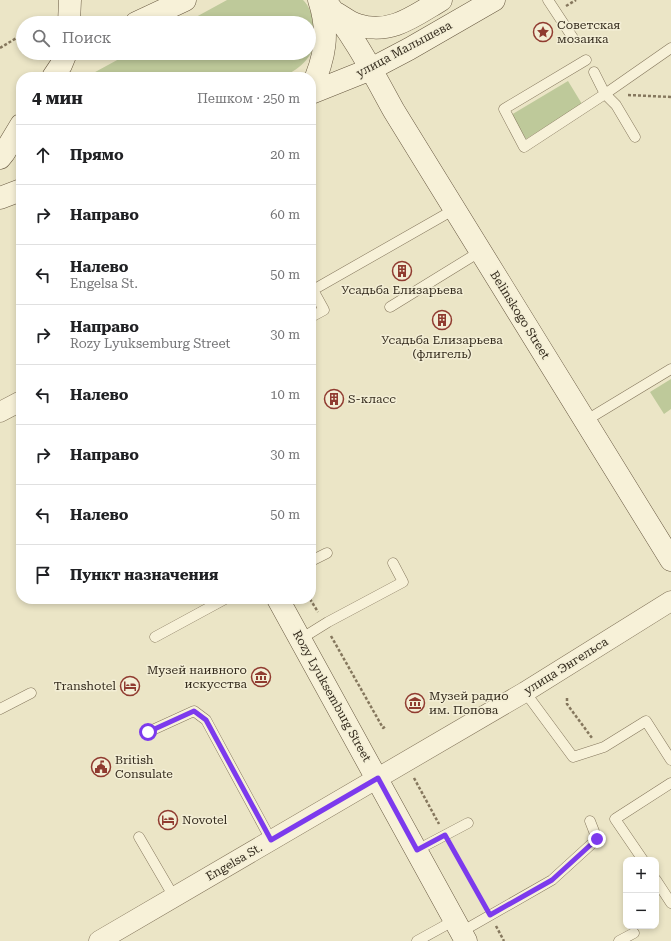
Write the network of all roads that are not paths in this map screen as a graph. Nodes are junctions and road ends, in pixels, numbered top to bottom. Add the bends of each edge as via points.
1 (70, 0) edge
2 (185, 0) edge
3 (319, 0) edge
4 (441, 0) edge
5 (494, 0) edge
6 (548, 0) edge
7 (330, 7) edge
8 (69, 16) edge
9 (151, 16) edge
10 (573, 38) dead end
11 (671, 48) edge
12 (69, 60) edge
13 (586, 60) dead end
14 (60, 65) edge
15 (372, 69) junction
16 (594, 72) dead end
17 (316, 78) edge
18 (316, 91) edge
19 (605, 94) junction
20 (16, 134) edge
21 (635, 137) dead end
22 (0, 158) edge
23 (16, 192) edge
24 (0, 198) edge
25 (455, 209) junction
26 (481, 251) junction
27 (316, 288) edge
28 (316, 295) edge
29 (390, 307) dead end
30 (316, 314) edge
31 (671, 369) edge
32 (16, 404) edge
33 (0, 412) edge
34 (585, 421) junction
35 (327, 553) dead end
36 (316, 558) edge
37 (671, 560) edge
38 (393, 563) dead end
39 (671, 600) edge
40 (216, 604) edge
41 (281, 604) edge
42 (155, 637) dead end
43 (299, 640) junction
44 (525, 692) junction
45 (31, 693) dead end
46 (0, 710) edge
47 (148, 732) dead end
48 (671, 760) edge
49 (378, 778) junction
50 (671, 783) edge
51 (590, 821) dead end
52 (468, 823) dead end
53 (139, 837) dead end
54 (271, 840) junction
55 (417, 850) junction
56 (641, 857) edge
57 (659, 885) edge
58 (174, 897) junction
59 (671, 903) edge
60 (460, 931) edge
61 (634, 933) dead end
62 (99, 941) edge
63 (417, 941) edge
64 (619, 941) edge

1 - 8 main road
2 - 9 main road
3 - 17 main road via 326,31 321,67
4 - 7 main road, улица Малышева via 387,28 357,25
5 - 15 main road, улица Малышева
6 - 10 lane
7 - 15 main road, Belinskogo Street
11 - 19 lane
12 - 14 main road
13 - 19 lane via 504,109 524,147
15 - 18 main road, улица Малышева
15 - 25 main road, Belinskogo Street via 394,111
16 - 19 lane
19 - 21 lane via 616,105
20 - 22 main road
23 - 24 main road
25 - 26 main road, Belinskogo Street
25 - 27 lane
26 - 29 lane
26 - 34 main road, Belinskogo Street
28 - 30 lane via 324,310
31 - 34 lane
32 - 33 street
34 - 37 main road, Belinskogo Street
35 - 36 lane
38 - 43 lane via 403,582
39 - 44 street, улица Энгельса
40 - 42 lane
41 - 43 main road, Rozy Lyuksemburg Street
43 - 49 main road, Rozy Lyuksemburg Street
44 - 48 lane via 573,757 604,747 646,721
44 - 49 street, улица Энгельса
45 - 46 lane
47 - 54 lane via 194,711 206,720
49 - 54 street, Engelsa St.
49 - 55 main road, Rozy Lyuksemburg Street
50 - 56 lane via 616,819
51 - 60 lane via 597,839 552,880
52 - 55 lane
53 - 58 lane
54 - 58 street, Engelsa St.
55 - 60 main road, Rozy Lyuksemburg Street
57 - 59 lane
58 - 62 street
60 - 63 lane
61 - 64 lane

